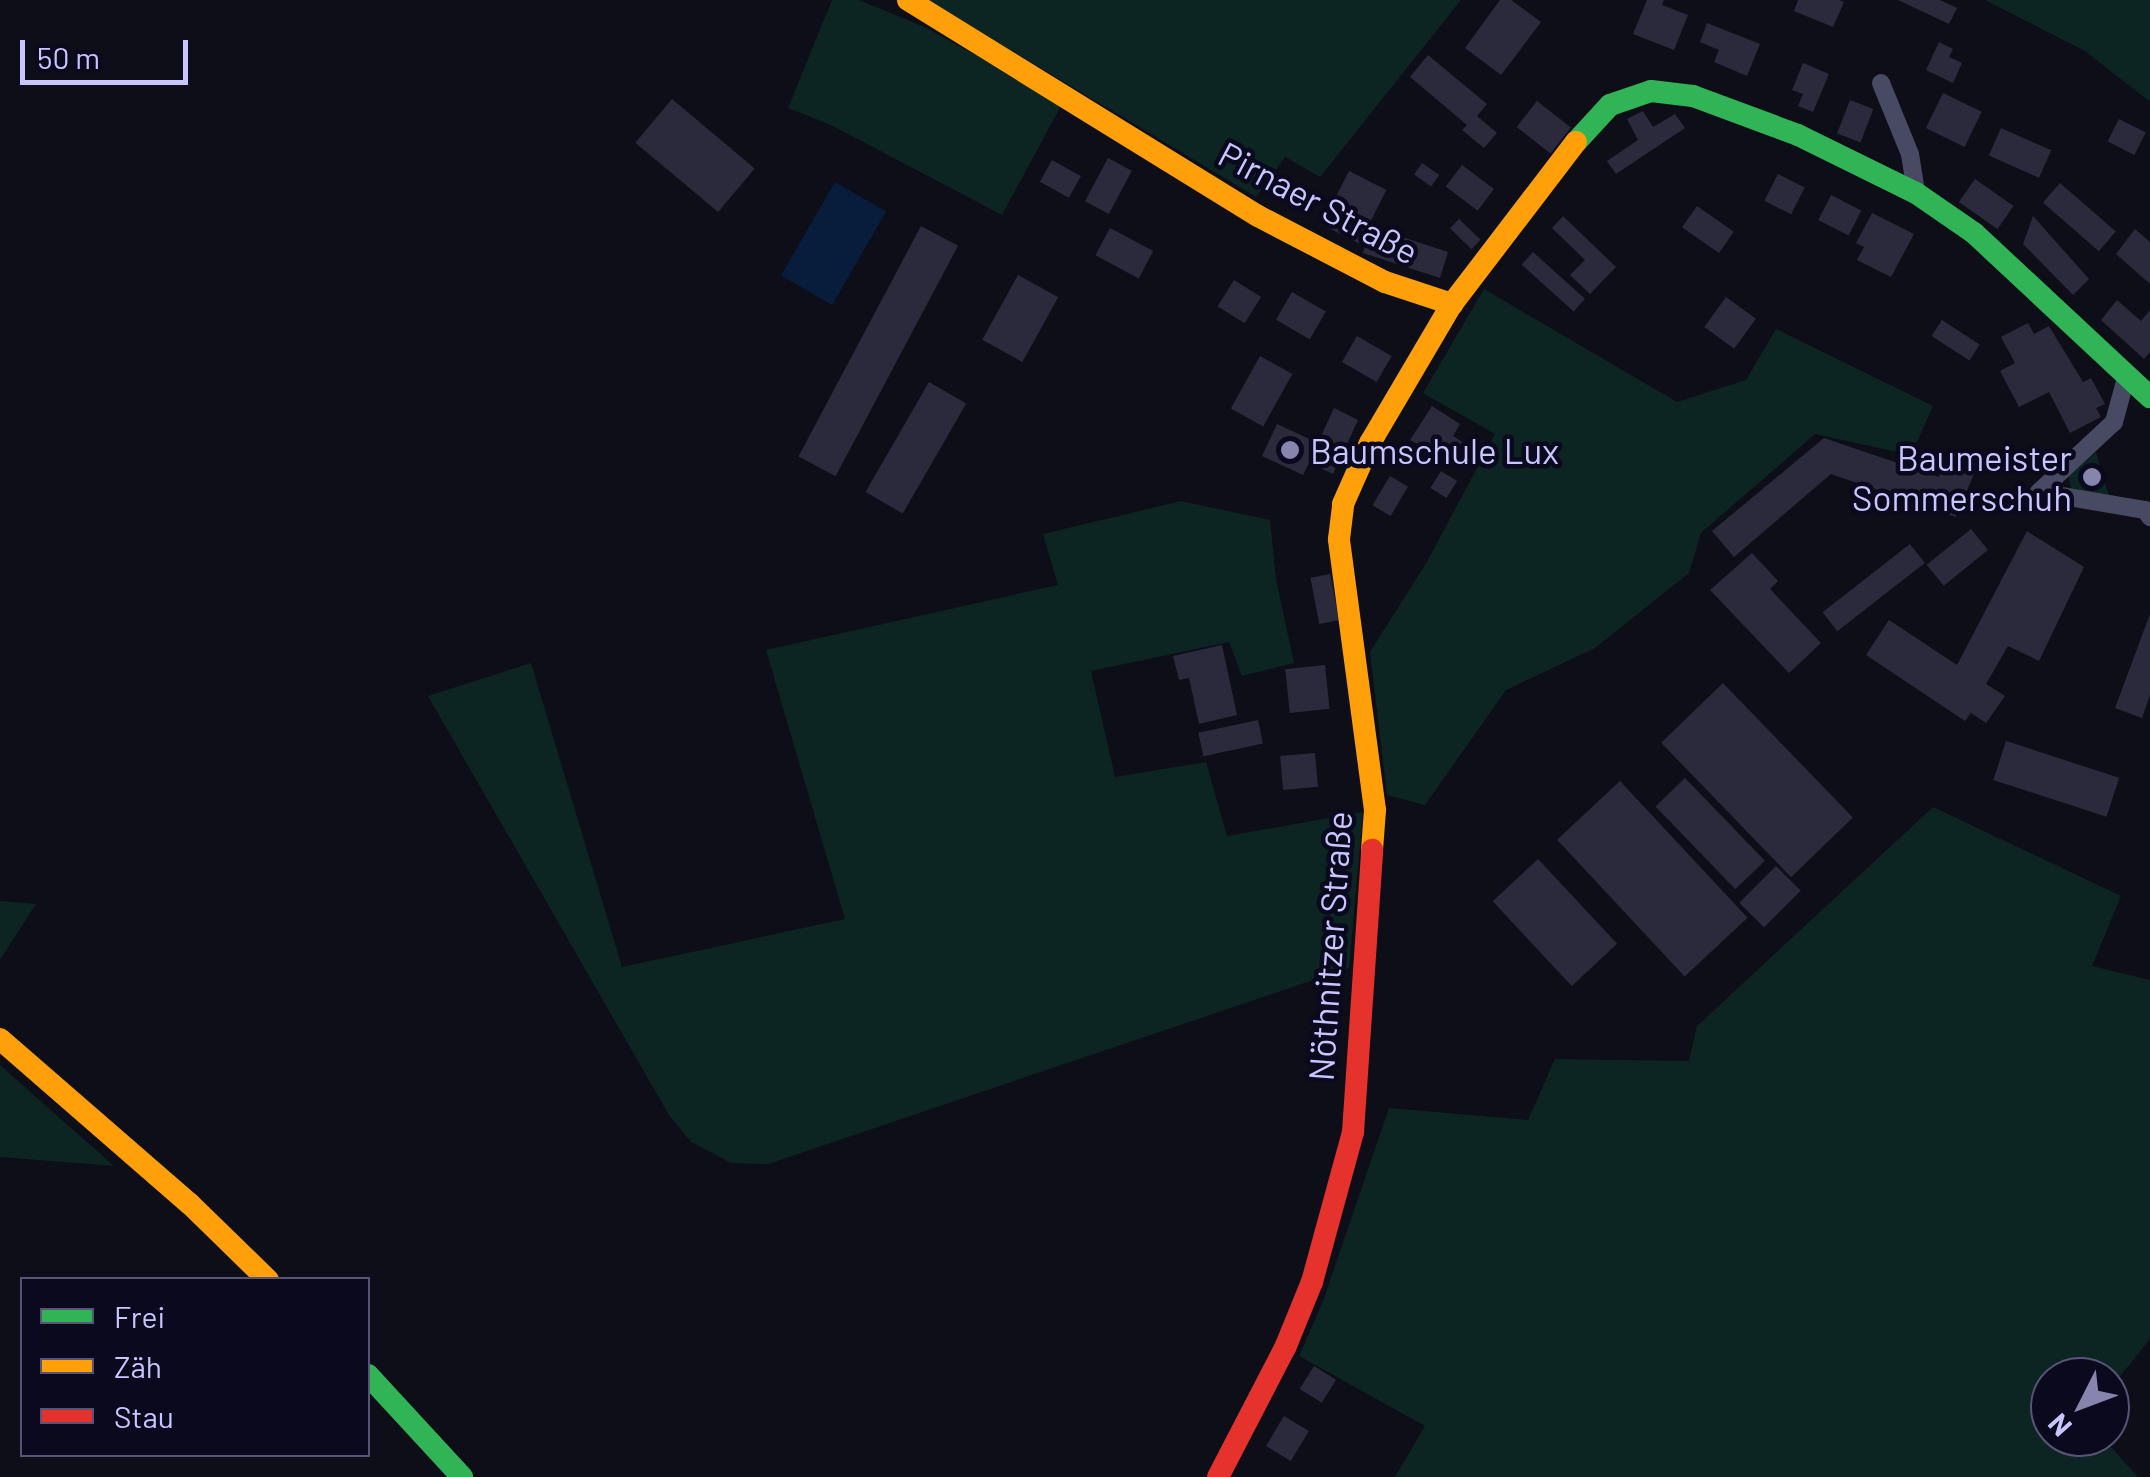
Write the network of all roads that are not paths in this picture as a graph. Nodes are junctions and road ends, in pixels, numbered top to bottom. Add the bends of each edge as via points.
1 (908, 0) edge
2 (1881, 83) dead end
3 (1916, 193) junction
4 (1452, 304) junction
5 (2126, 378) junction
6 (2150, 397) edge
7 (2150, 517) edge
8 (5, 1044) edge
9 (265, 1277) edge
10 (370, 1378) edge
11 (462, 1477) edge
12 (1218, 1477) edge

1 - 4 street, Pirnaer Straße via 1258,216 1385,282
2 - 3 street via 1910,154
3 - 4 street via 1798,135 1693,96 1652,91 1610,105 1581,135
3 - 5 street via 2012,264
4 - 12 street, Nöthnitzer Straße via 1370,442 1343,504 1340,538 1375,810 1352,1132 1298,1315
5 - 6 street
5 - 7 street via 2114,422 2038,492 2145,510
8 - 9 street
10 - 11 street

